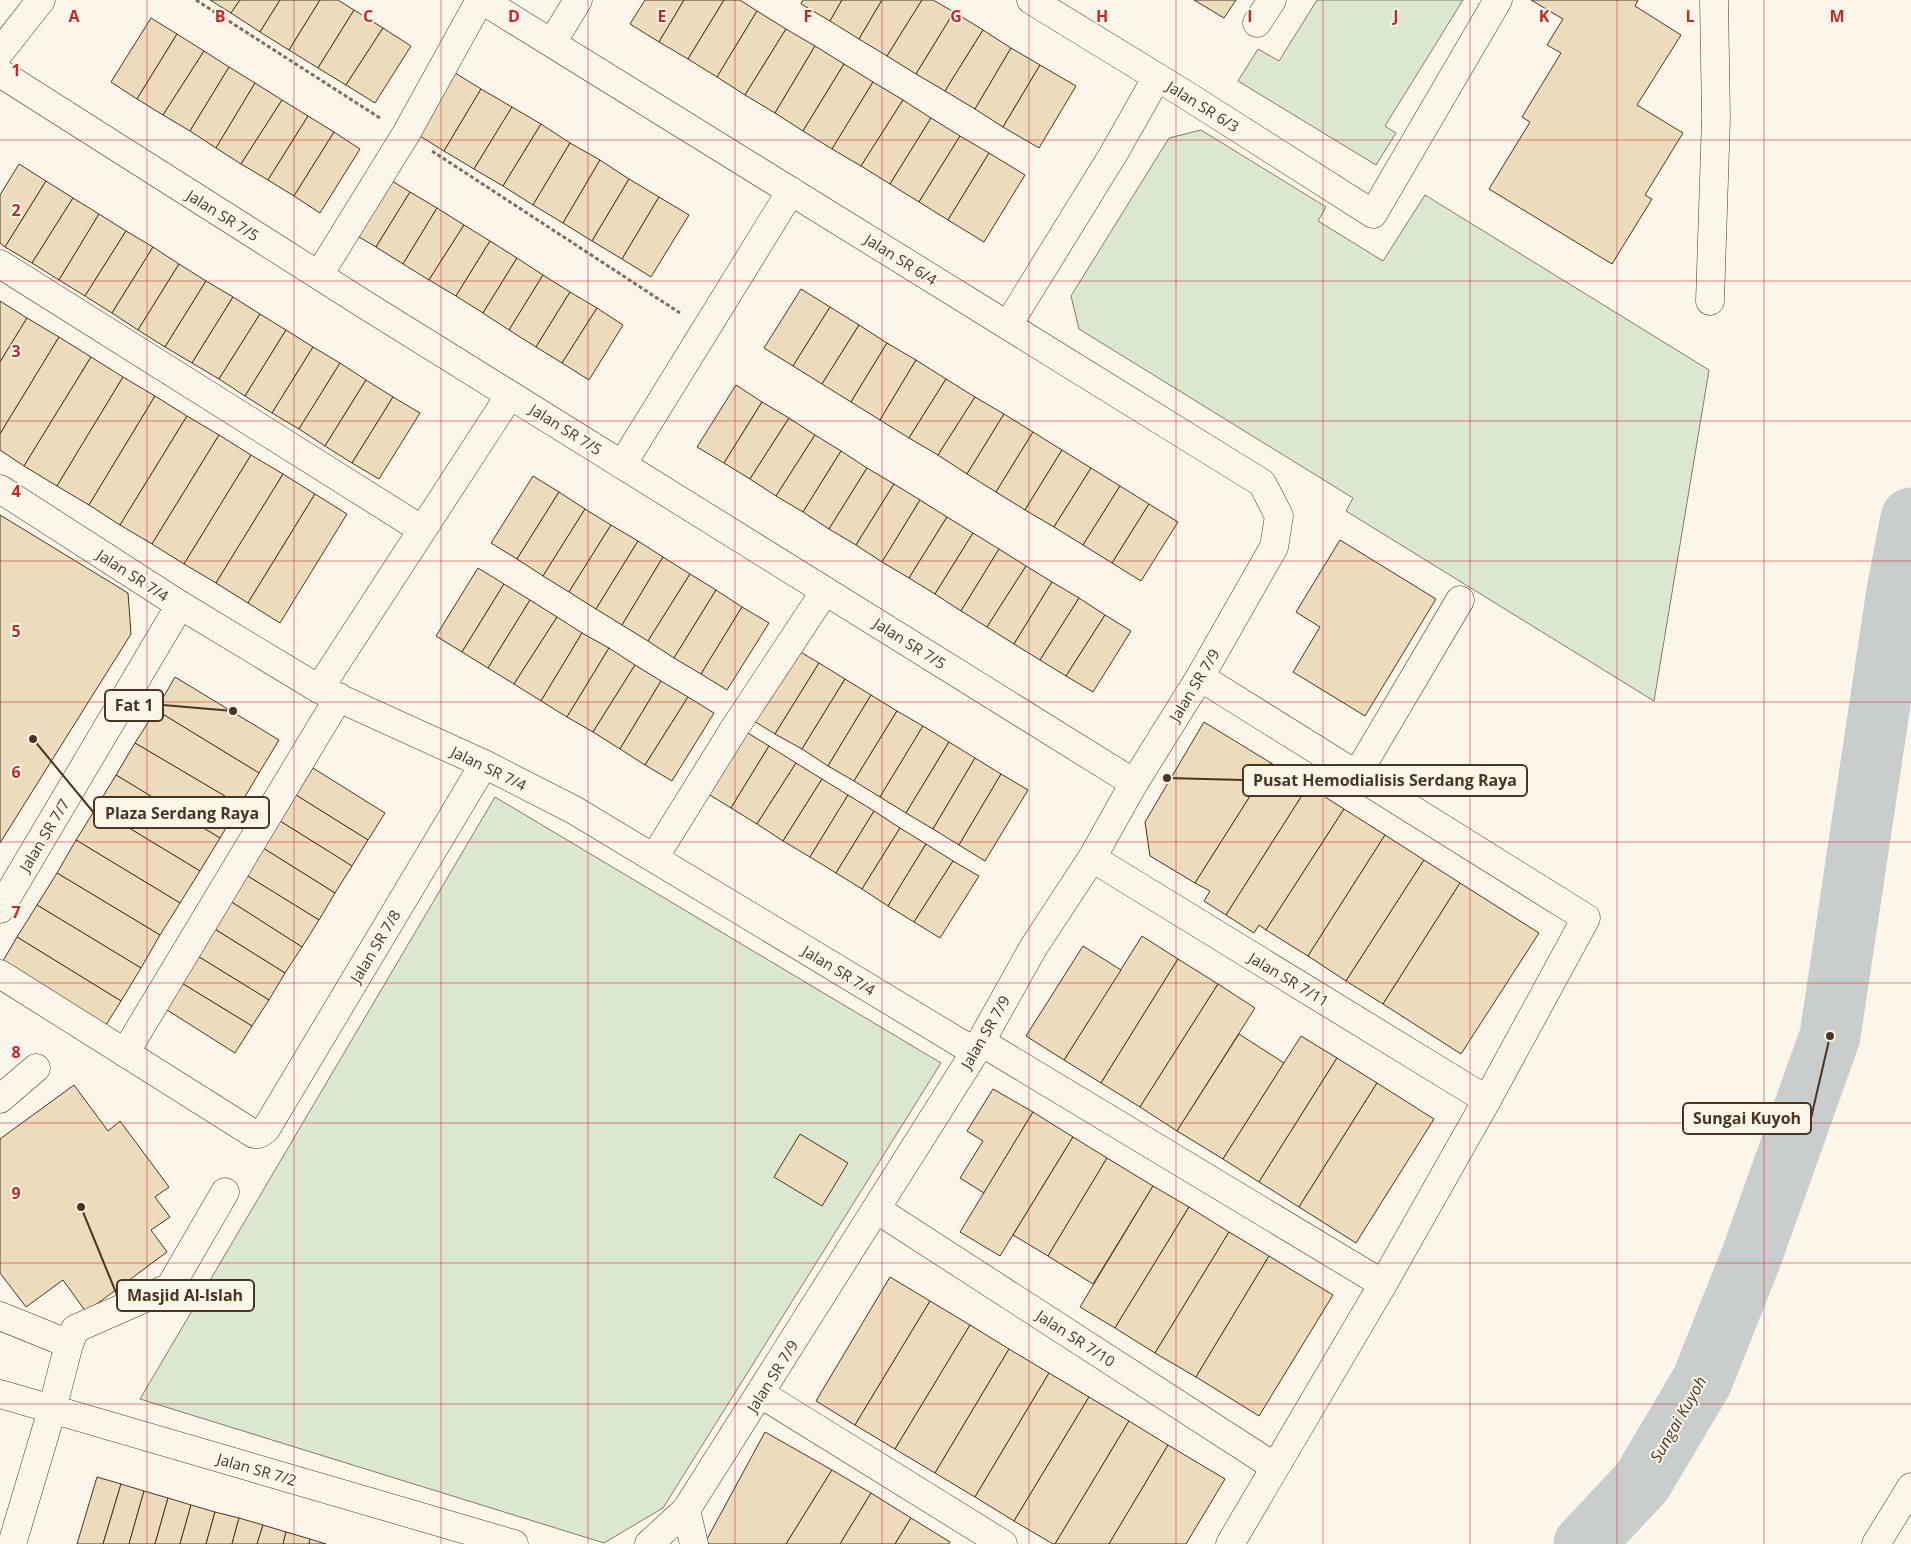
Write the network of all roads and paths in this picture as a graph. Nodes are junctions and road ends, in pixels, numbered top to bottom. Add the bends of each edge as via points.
1 (41, 0) edge
2 (196, 0) edge
3 (481, 0) edge
4 (578, 0) edge
5 (1031, 0) edge
6 (1272, 0) edge
7 (1498, 0) edge
8 (1714, 0) edge
9 (1257, 23) dead end
10 (552, 43) junction
11 (0, 52) edge
12 (0, 73) edge
13 (1158, 77) junction
14 (406, 134) junction
15 (790, 191) junction
16 (0, 264) edge
17 (319, 275) junction
18 (1710, 301) dead end
19 (1008, 326) junction
20 (706, 330) junction
21 (510, 395) junction
22 (622, 465) junction
23 (0, 489) edge
24 (421, 529) junction
25 (1274, 548) joint
26 (825, 591) junction
27 (1460, 600) dead end
28 (180, 605) junction
29 (1200, 677) junction
30 (329, 693) junction
31 (484, 764) junction
32 (1356, 776) junction
33 (1134, 783) junction
34 (654, 858) junction
35 (1092, 858) junction
36 (0, 909) edge
37 (0, 974) edge
38 (978, 1047) junction
39 (125, 1053) junction
40 (36, 1068) dead end
41 (0, 1098) edge
42 (1487, 1100) junction
43 (225, 1192) dead end
44 (876, 1209) junction
45 (1383, 1284) junction
46 (0, 1316) edge
47 (69, 1344) junction
48 (0, 1394) edge
49 (761, 1394) junction
50 (52, 1410) junction
51 (1275, 1467) junction
52 (1911, 1487) edge
53 (686, 1510) junction
54 (500, 1542) edge
55 (12, 1544) edge
56 (649, 1544) edge
57 (694, 1544) edge
58 (1003, 1544) edge
59 (1230, 1544) edge
60 (1876, 1544) edge

1 - 11 street
2 - 14 path
3 - 10 street, Jalan SR 6/4
3 - 14 street
4 - 10 street
5 - 13 street, Jalan SR 6/3
6 - 9 street
7 - 13 street, Jalan SR 6/3 via 1373,214
8 - 18 street via 1716,118
10 - 15 street, Jalan SR 6/4
12 - 17 street, Jalan SR 7/5
13 - 19 street
14 - 17 street
14 - 20 path
15 - 19 street, Jalan SR 6/4
15 - 20 street
16 - 24 street
17 - 21 street, Jalan SR 7/5
19 - 25 street, Jalan SR 6/4 via 1262,483 1278,516
20 - 22 street
21 - 22 street, Jalan SR 7/5
21 - 24 street
22 - 26 street, Jalan SR 7/5
23 - 28 street, Jalan SR 7/4
24 - 30 street
25 - 29 street, Jalan SR 7/9
26 - 33 street, Jalan SR 7/5
26 - 34 street
27 - 32 street
28 - 30 street, Jalan SR 7/4
28 - 36 street, Jalan SR 7/7
29 - 32 street
29 - 33 street, Jalan SR 7/9
30 - 31 street, Jalan SR 7/4
30 - 39 street
31 - 34 street, Jalan SR 7/4 via 574,810
31 - 39 street, Jalan SR 7/8 via 266,1129 254,1134
32 - 42 street via 1586,918
33 - 35 street, Jalan SR 7/9
34 - 38 street, Jalan SR 7/4
35 - 38 street, Jalan SR 7/9 via 1033,948
35 - 42 street, Jalan SR 7/11
37 - 39 street
38 - 44 street, Jalan SR 7/9
38 - 45 street, Jalan SR 7/4
40 - 41 street
42 - 45 street
43 - 47 street via 170,1286 75,1329
44 - 49 street, Jalan SR 7/9
44 - 51 street, Jalan SR 7/10
45 - 51 street
46 - 47 street
47 - 50 street
48 - 50 street, Jalan SR 7/2
49 - 53 street, Jalan SR 7/9
49 - 58 street
50 - 54 street, Jalan SR 7/2
50 - 55 street
51 - 59 street
52 - 60 street
53 - 56 street
53 - 57 street

